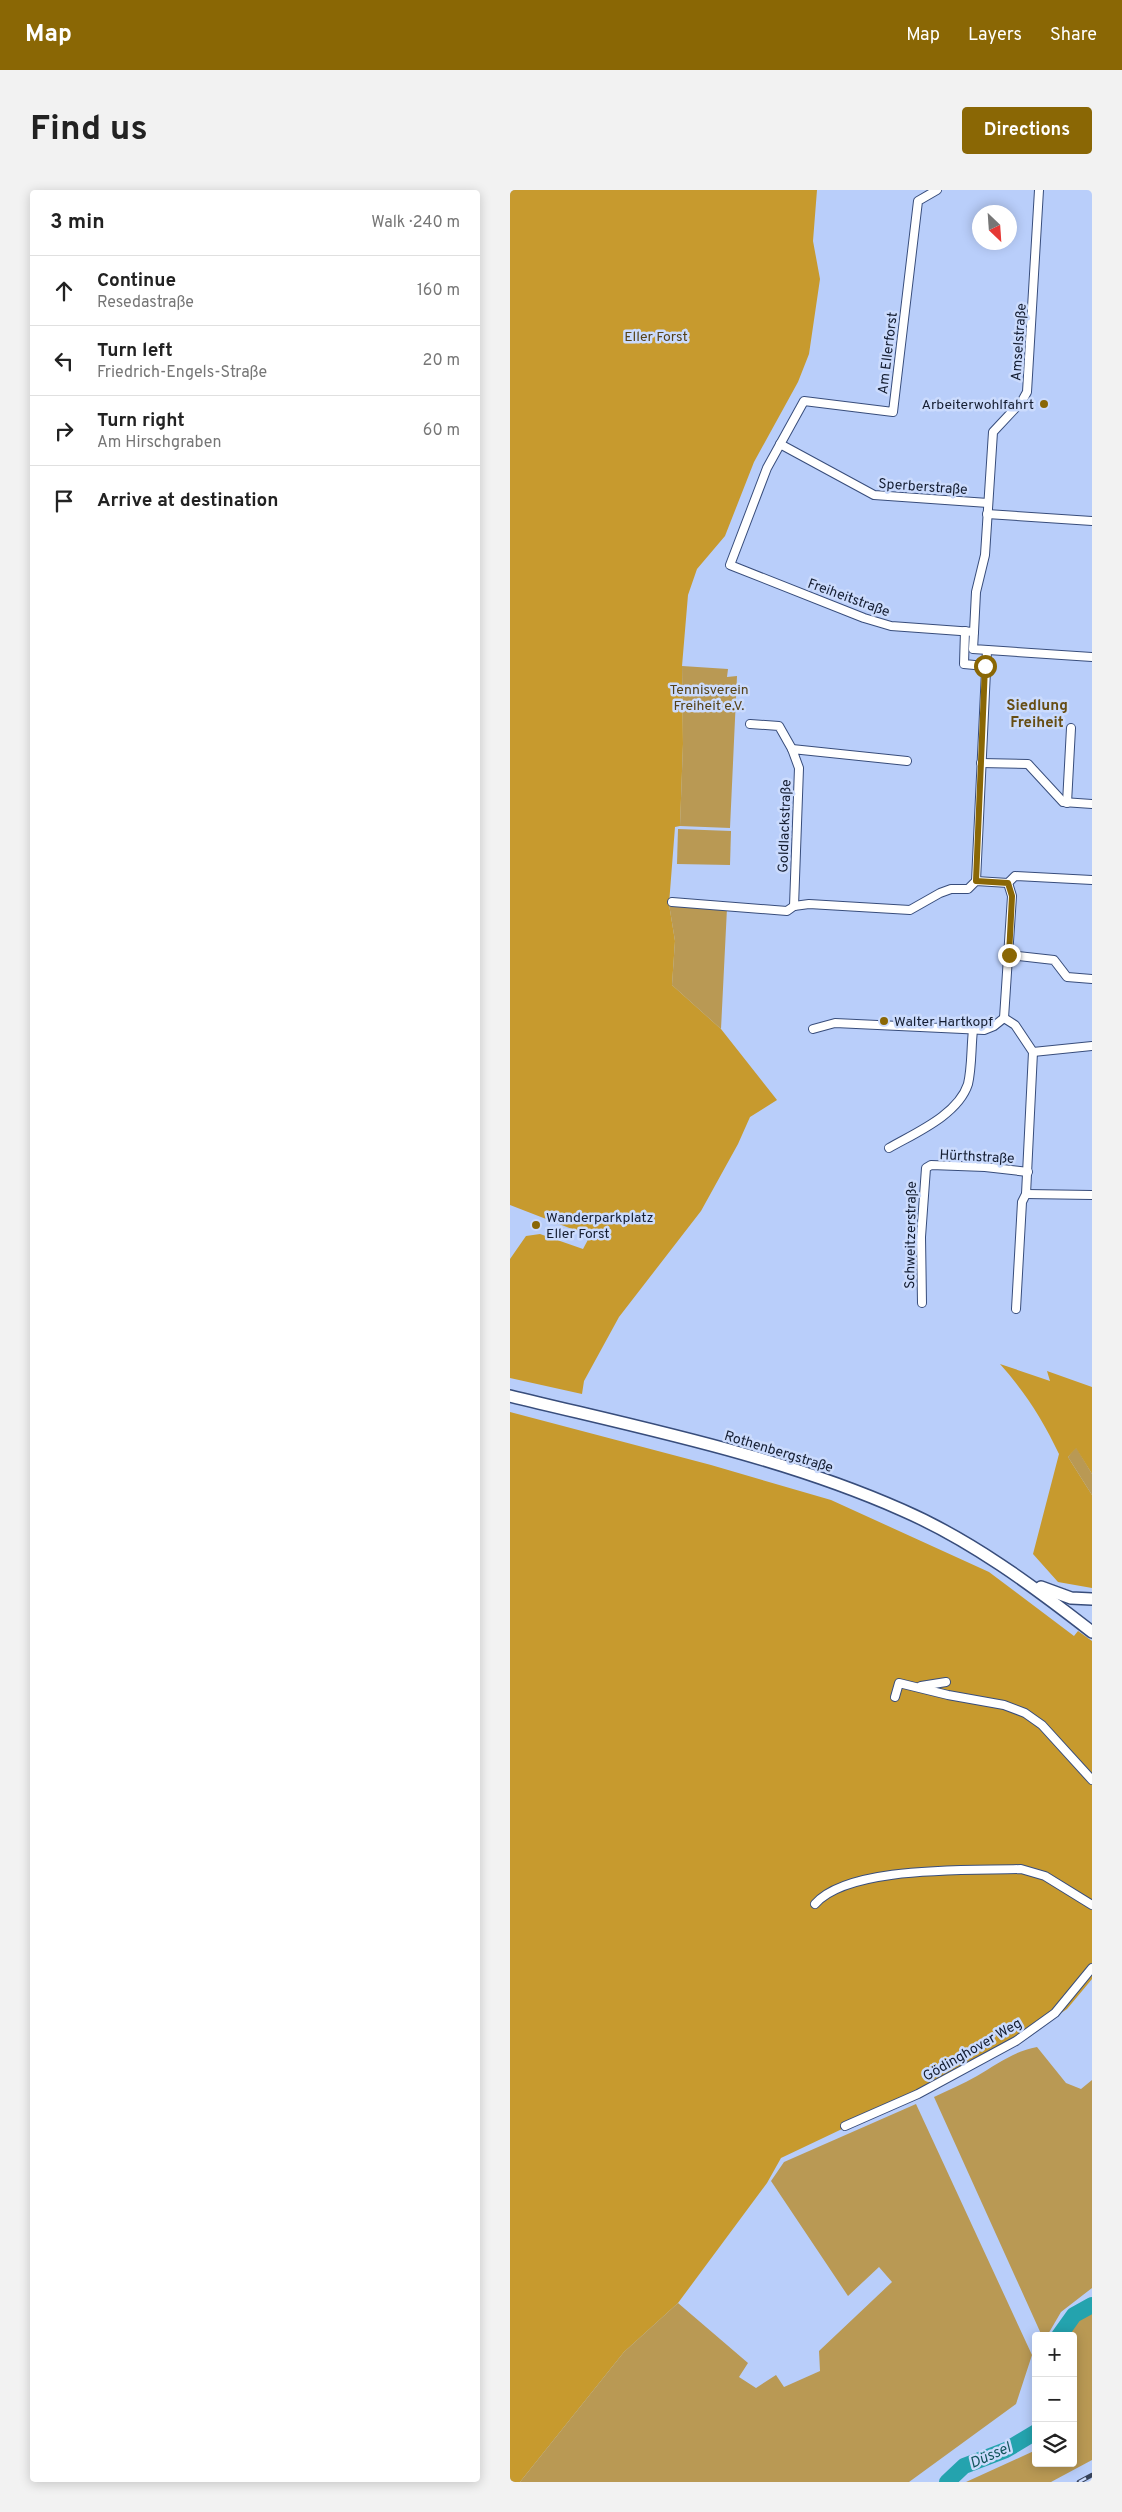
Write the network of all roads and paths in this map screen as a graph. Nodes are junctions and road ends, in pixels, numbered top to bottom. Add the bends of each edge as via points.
1 (937, 190) edge
2 (1039, 190) edge
3 (780, 444) junction
4 (988, 503) junction
5 (988, 514) junction
6 (1092, 521) edge
7 (730, 565) joint
8 (965, 631) junction
9 (974, 632) junction
10 (987, 650) junction
11 (1092, 657) edge
12 (985, 666) junction
13 (750, 724) dead end
14 (1071, 728) dead end
15 (792, 749) junction
16 (907, 761) dead end
17 (981, 763) junction
18 (1067, 803) junction
19 (1092, 804) edge
20 (1092, 880) edge
21 (976, 881) junction
22 (1008, 883) junction
23 (672, 902) dead end
24 (794, 906) junction
25 (1009, 955) junction
26 (1092, 979) edge
27 (1004, 1018) junction
28 (813, 1029) dead end
29 (973, 1030) junction
30 (1092, 1046) edge
31 (1033, 1052) junction
32 (889, 1148) dead end
33 (926, 1168) joint
34 (1028, 1172) junction
35 (1026, 1194) junction
36 (1092, 1195) edge
37 (922, 1302) dead end
38 (1016, 1309) dead end
39 (510, 1396) edge
40 (1022, 1579) junction
41 (1089, 1599) edge
42 (1092, 1632) edge
43 (946, 1682) dead end
44 (917, 1687) junction
45 (895, 1697) dead end
46 (1092, 1780) edge
47 (1091, 1901) edge
48 (815, 1904) dead end
49 (1092, 1968) edge
50 (845, 2126) dead end

1 - 3 street, Am Ellerforst via 918,201 893,412 804,402
2 - 4 street, Amselstraße via 1027,392 993,432
3 - 4 street, Sperberstraße via 874,495
3 - 7 street, Am Ellerforst via 767,468
4 - 5 street, Amselstraße
5 - 6 street
5 - 9 street, Amselstraße via 985,555 976,592
7 - 8 street, Freiheitstraße via 882,623
8 - 9 street, Freiheitstraße
8 - 12 street via 964,664
9 - 10 street via 973,649
10 - 11 street
10 - 12 street
12 - 17 street
13 - 15 street, Goldlackstraße via 779,726
14 - 18 street
15 - 16 street
15 - 24 street, Goldlackstraße via 799,768
17 - 18 street via 1028,764
17 - 21 street
18 - 19 street
20 - 22 street via 1015,876
21 - 22 street
21 - 24 street via 968,889 951,889 910,910 809,904
22 - 25 street via 1012,896
23 - 24 street via 787,911
25 - 26 street via 1054,960 1067,977
25 - 27 street
27 - 29 street via 994,1026
27 - 31 street via 1015,1025
28 - 29 street via 836,1023
29 - 32 street via 968,1084 954,1106
30 - 31 street
31 - 34 street
33 - 34 street, Hürthstraße via 931,1165 985,1167
33 - 37 street, Schweitzerstraße via 921,1237
34 - 35 street
35 - 36 street
35 - 38 street via 1022,1202
39 - 40 main road, Rothenbergstraße via 774,1463 839,1486 902,1510
40 - 41 main road, Rothenbergstraße via 1063,1596
40 - 42 main road, Rothenbergstraße
43 - 44 street
44 - 45 street via 899,1682
44 - 46 street via 1025,1712 1042,1725
47 - 48 street via 1044,1876 1021,1869 869,1877 832,1890
49 - 50 street, Gödinghover Weg via 1055,2013 1016,2041 918,2094

